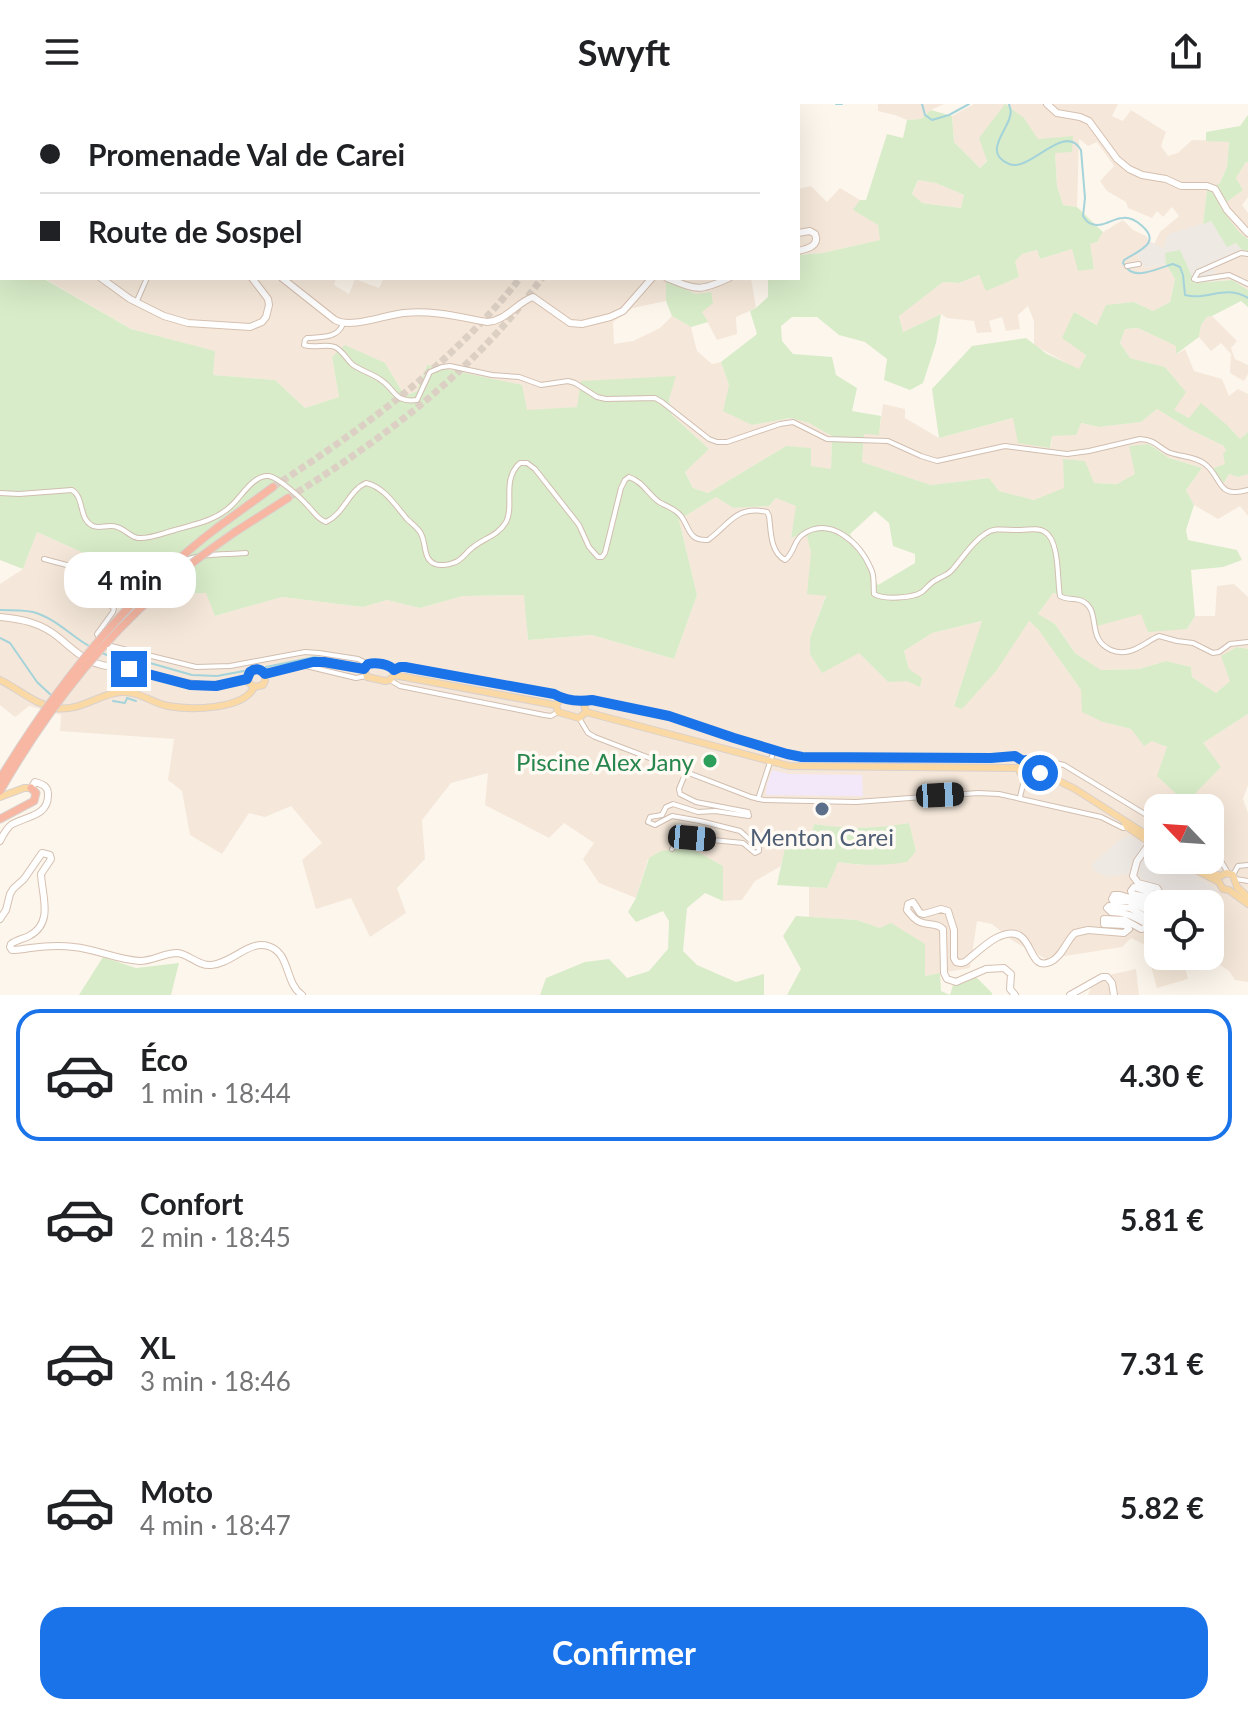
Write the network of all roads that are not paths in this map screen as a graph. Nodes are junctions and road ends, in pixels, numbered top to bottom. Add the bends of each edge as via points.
1 (1047, 104) edge
2 (800, 233) edge
3 (1248, 233) edge
4 (800, 250) edge
5 (1248, 254) edge
6 (1139, 264) dead end
7 (1127, 266) dead end
8 (104, 280) edge
9 (146, 280) edge
10 (254, 280) edge
11 (284, 280) edge
12 (650, 280) edge
13 (672, 280) edge
14 (724, 280) edge
15 (1248, 284) edge
16 (136, 303) junction
17 (343, 324) junction
18 (273, 487) tunnel mouth
19 (1248, 490) edge
20 (0, 493) edge
21 (288, 498) tunnel mouth
22 (246, 553) dead end
23 (44, 559) dead end
24 (104, 571) junction
25 (140, 598) junction
26 (162, 602) dead end
27 (0, 617) edge
28 (1248, 642) edge
29 (103, 644) junction
30 (88, 660) junction
31 (254, 665) junction
32 (366, 669) junction
33 (265, 674) junction
34 (393, 675) junction
35 (0, 677) edge
36 (247, 679) junction
37 (254, 687) junction
38 (582, 702) junction
39 (558, 705) junction
40 (586, 712) junction
41 (579, 718) junction
42 (774, 750) junction
43 (770, 762) junction
44 (1021, 764) junction
45 (1035, 768) junction
46 (686, 772) junction
47 (1025, 776) junction
48 (0, 779) edge
49 (31, 788) junction
50 (0, 794) edge
51 (1020, 797) junction
52 (758, 799) junction
53 (1144, 814) edge
54 (0, 819) edge
55 (1125, 824) junction
56 (1144, 836) edge
57 (0, 841) edge
58 (672, 849) dead end
59 (1144, 854) edge
60 (1248, 865) edge
61 (1224, 867) edge
62 (1215, 874) edge
63 (1217, 874) edge
64 (1229, 878) junction
65 (1248, 881) edge
66 (1229, 890) junction
67 (1248, 897) edge
68 (1248, 904) edge
69 (0, 919) edge
70 (302, 995) edge
71 (1015, 995) edge
72 (1070, 995) edge
73 (1114, 995) edge

1 - 3 street via 1057,113 1089,121 1129,169 1181,186 1211,186
2 - 4 street via 810,231 817,238
5 - 15 street via 1198,272 1194,279 1229,275
6 - 7 street
8 - 16 street
9 - 16 street
10 - 16 street via 269,305 262,322 250,327 180,321
11 - 17 street
12 - 17 street via 623,311 582,324 570,323 533,297 495,322 429,312
13 - 14 street via 693,288
17 - 19 street via 334,336 307,338 304,345 337,348 356,367 409,401 420,397 430,372 450,366 541,385 568,381 606,399 655,398 717,442 793,422 827,439 888,441 937,461 1005,446 1067,454 1147,439 1202,461 1229,492
18 - 48 highway, bridge via 148,587 101,637
20 - 28 street via 72,490 80,496 90,525 120,527 138,538 211,519 264,476 280,482 326,522 366,483 398,507 420,532 429,560 442,565 459,561 496,534 508,516 515,467 527,463 579,525 598,557 605,553 621,488 629,477 680,513 690,533 701,540 740,513 763,511 769,516 779,557 785,560 804,534 837,530 861,553 871,569 874,594 880,597 923,592 993,530 1037,529 1051,539 1060,596 1086,603 1098,640 1107,648 1135,650 1159,636 1213,653
21 - 50 highway, bridge via 168,583 115,633 61,698
22 - 24 street via 195,557 153,572 111,567
23 - 24 street
24 - 25 street via 142,586 146,596
25 - 26 street
25 - 29 street via 104,595 102,600 114,608 97,634
27 - 30 street via 38,624
29 - 30 street
29 - 31 street via 196,667
30 - 36 street via 190,685
31 - 32 street via 305,652 361,660
31 - 33 main road
31 - 36 main road
32 - 33 main road via 324,662
32 - 34 main road via 385,681
32 - 34 main road via 389,666
33 - 37 main road via 263,685
34 - 39 main road
34 - 39 street via 400,686 551,716
35 - 37 main road via 33,700 60,708 123,692 169,706 226,706 244,700
36 - 37 main road
38 - 39 main road
38 - 40 main road
38 - 42 street via 669,716
39 - 41 main road
40 - 41 main road
40 - 43 main road
41 - 46 street via 595,737
42 - 43 street
42 - 44 street via 812,757 1015,756
43 - 44 main road
43 - 52 street
44 - 45 main road via 1031,760
44 - 47 main road
45 - 47 main road
45 - 53 street via 1046,761 1064,765
45 - 55 main road
46 - 52 street
46 - 58 street via 680,794 749,816 698,812 673,804 648,822 655,825 677,816 734,829 745,833 759,851 743,843 692,838 678,840
47 - 51 street
49 - 50 main road
49 - 54 highway via 34,801
49 - 57 street via 35,782 46,787 45,806 10,826
51 - 52 street via 978,793 856,802
51 - 55 street via 1101,817 1123,828
55 - 56 main road
59 - 71 street via 1133,876 1160,893 1134,887 1131,891 1157,904 1120,895 1112,899 1151,912 1151,920 1130,908 1107,908 1126,912 1146,928 1104,919 1104,924 1129,929 1075,933 1047,963 1033,956 1023,937 1012,932 965,962 956,962 948,911 924,914 913,902 908,904 917,920 943,929 947,979 956,982 986,969 1004,968 1011,974
60 - 64 street via 1238,866
61 - 64 street
62 - 64 main road
63 - 64 main road
64 - 65 street
64 - 66 main road
64 - 66 main road via 1223,889
64 - 67 main road
66 - 68 main road
69 - 70 street via 10,894 46,853 51,859 41,874 44,918 33,934 13,941 12,950 69,946 141,961 178,953 208,966 266,945 280,953 291,984
72 - 73 street via 1102,977 1112,983

